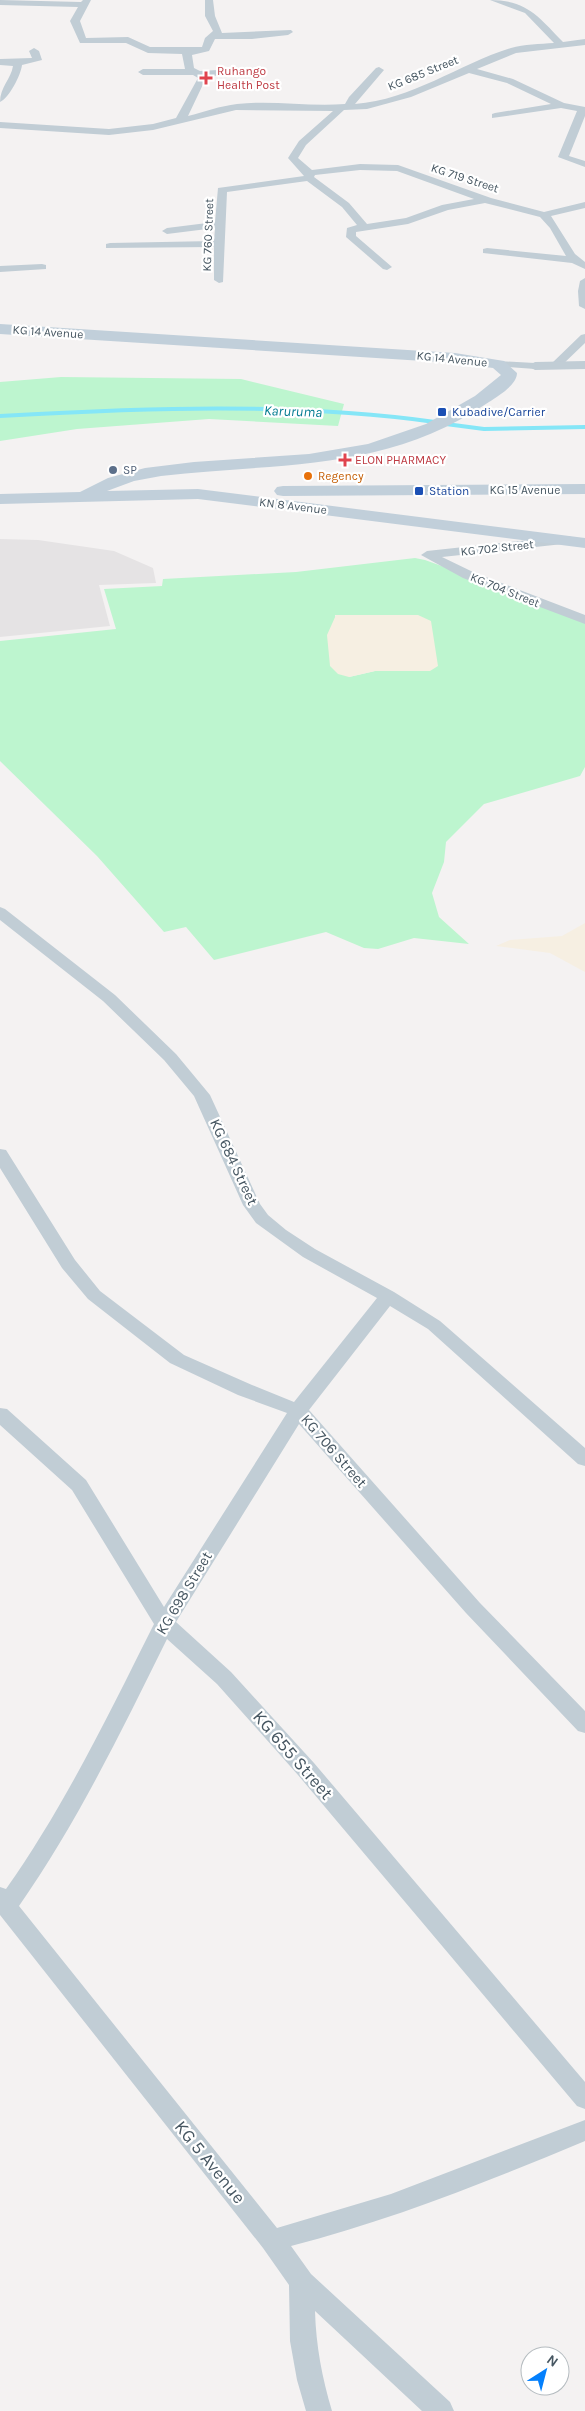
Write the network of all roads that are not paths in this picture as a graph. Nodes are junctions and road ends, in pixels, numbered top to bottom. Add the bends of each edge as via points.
1 (209, 0) edge
2 (494, 0) edge
3 (0, 2) edge
4 (86, 2) edge
5 (288, 32) dead end
6 (213, 36) junction
7 (585, 42) edge
8 (560, 44) junction
9 (34, 51) dead end
10 (192, 51) junction
11 (0, 62) edge
12 (18, 63) junction
13 (466, 69) junction
14 (255, 70) dead end
15 (379, 70) dead end
16 (143, 72) dead end
17 (197, 73) junction
18 (0, 99) edge
19 (562, 105) junction
20 (345, 108) junction
21 (494, 116) dead end
22 (180, 121) junction
23 (0, 125) edge
24 (585, 164) edge
25 (310, 176) junction
26 (487, 200) junction
27 (585, 205) edge
28 (544, 215) junction
29 (221, 224) junction
30 (364, 227) junction
31 (167, 230) dead end
32 (219, 244) junction
33 (110, 246) dead end
34 (487, 251) dead end
35 (572, 260) junction
36 (585, 266) edge
37 (387, 267) dead end
38 (42, 268) dead end
39 (0, 269) edge
40 (219, 280) dead end
41 (585, 281) edge
42 (585, 306) edge
43 (0, 329) edge
44 (585, 337) edge
45 (585, 365) edge
46 (535, 366) junction
47 (555, 366) junction
48 (503, 371) junction
49 (585, 489) edge
50 (198, 494) junction
51 (86, 496) junction
52 (313, 497) junction
53 (284, 498) junction
54 (0, 499) edge
55 (576, 542) edge
56 (427, 555) joint
57 (585, 620) edge
58 (0, 912) edge
59 (0, 1154) edge
60 (388, 1296) junction
61 (298, 1410) junction
62 (0, 1414) edge
63 (585, 1459) edge
64 (164, 1624) junction
65 (585, 1725) edge
66 (3, 1901) edge
67 (585, 2099) edge
68 (585, 2130) edge
69 (272, 2240) junction
70 (302, 2282) junction
71 (319, 2411) edge
72 (440, 2411) edge

1 - 6 street via 210,16 218,32
2 - 8 street via 528,11
3 - 4 street
4 - 10 street via 75,21 83,40 128,40 148,50
5 - 6 street
6 - 10 street via 208,40 206,49
7 - 8 street, KG 685 Street
8 - 13 street, KG 685 Street via 514,50
9 - 12 street via 38,60
10 - 17 street via 187,54 190,69
11 - 12 street
12 - 18 street via 17,71
13 - 19 street via 510,81
13 - 20 street, KG 685 Street via 384,103
14 - 17 street
15 - 20 street
16 - 17 street
17 - 22 street via 203,77
19 - 21 street
19 - 24 street via 583,109 563,157
20 - 22 street, KG 685 Street via 236,107
20 - 25 street via 326,126 308,136 293,158
22 - 23 street, KG 685 Street via 109,132
25 - 26 street, KG 719 Street via 360,166 398,168
25 - 29 street, KG 760 Street via 223,190
25 - 30 street via 349,207
26 - 28 street, KG 719 Street
26 - 30 street via 446,207 408,221
27 - 28 street
28 - 35 street via 551,221
29 - 31 street
29 - 32 street, KG 760 Street
30 - 37 street via 351,230 350,237
32 - 33 street
32 - 40 street, KG 760 Street
34 - 35 street
35 - 36 street
38 - 39 street
41 - 42 street
43 - 48 main road, KG 14 Avenue via 446,357
44 - 47 street
45 - 47 street
46 - 47 street
46 - 48 street
46 - 48 street
48 - 51 main road, KG 14 Avenue via 479,401 431,430 381,447 324,459 161,470 115,481
49 - 52 main road, KG 15 Avenue
50 - 51 main road, KN 8 Avenue
50 - 53 main road, KN 8 Avenue
50 - 53 main road, KN 8 Avenue via 263,502
51 - 54 main road, KN 8 Avenue
52 - 53 main road, KN 8 Avenue
52 - 55 main road, KN 8 Avenue
55 - 56 street, KG 702 Street
56 - 57 street, KG 704 Street via 468,575
58 - 60 street, KG 684 Street via 109,998 176,1064 202,1095 252,1205 262,1218 309,1253
59 - 61 street, KG 706 Street via 68,1264 94,1295 177,1359
60 - 61 street, KG 698 Street
60 - 63 street, KG 684 Street via 448,1337
61 - 64 street, KG 698 Street
61 - 65 street, KG 706 Street via 473,1608
62 - 64 street, KG 655 Street via 79,1485
64 - 66 street, KG 698 Street via 116,1722 38,1861
64 - 67 street, KG 655 Street via 224,1678 306,1769
66 - 69 street, KG 5 Avenue
68 - 69 street via 485,2171 325,2227
69 - 70 street, KG 5 Avenue
70 - 71 street via 303,2340
70 - 72 street, KG 5 Avenue

